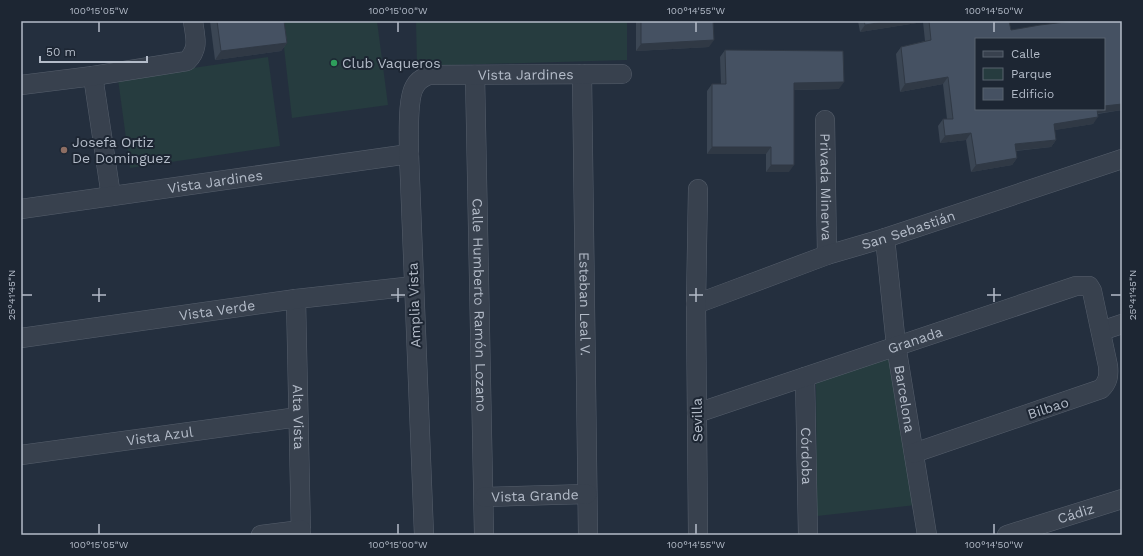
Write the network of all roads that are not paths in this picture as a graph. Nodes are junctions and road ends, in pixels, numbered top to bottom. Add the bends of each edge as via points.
1 (193, 21) edge
2 (582, 74) junction
3 (622, 74) dead end
4 (475, 75) junction
5 (93, 76) junction
6 (422, 78) joint
7 (21, 85) edge
8 (825, 120) dead end
9 (409, 154) junction
10 (1122, 159) edge
11 (698, 190) dead end
12 (111, 196) junction
13 (21, 209) edge
14 (885, 238) junction
15 (827, 255) junction
16 (414, 286) junction
17 (296, 299) junction
18 (696, 304) junction
19 (1122, 324) edge
20 (1101, 331) junction
21 (21, 338) edge
22 (896, 345) junction
23 (805, 377) junction
24 (697, 413) junction
25 (298, 418) junction
26 (914, 453) junction
27 (21, 455) edge
28 (587, 494) junction
29 (484, 497) junction
30 (1122, 499) edge
31 (301, 532) edge
32 (261, 535) edge
33 (424, 535) edge
34 (484, 535) edge
35 (588, 535) edge
36 (698, 535) edge
37 (808, 535) edge
38 (927, 535) edge
39 (1007, 535) edge

1 - 5 street via 196,48 187,60
2 - 3 street, Vista Jardines
2 - 4 street, Vista Jardines
2 - 28 street, Esteban Leal V.
4 - 6 street, Vista Jardines via 430,75
4 - 29 street, Calle Humberto Ramón Lozano
5 - 7 street
5 - 12 street
6 - 9 street, Amplia Vista via 415,85 411,96
8 - 15 street, Privada Minerva
9 - 12 street, Vista Jardines
9 - 16 street, Amplia Vista
10 - 14 street, San Sebastián
11 - 18 street, Sevilla
12 - 13 street, Vista Jardines
14 - 15 street, San Sebastián
14 - 22 street, Barcelona
15 - 18 street, San Sebastián
16 - 17 street, Vista Verde
16 - 33 street, Amplia Vista
17 - 21 street, Vista Verde
17 - 25 street, Alta Vista
18 - 24 street, Sevilla
19 - 20 street
20 - 22 street, Granada via 1092,291 1089,286 1083,285
20 - 26 street, Bilbao via 1108,376 1101,390
22 - 23 street, Granada
22 - 26 street, Barcelona
23 - 24 street, Granada
23 - 37 street, Córdoba
24 - 36 street, Sevilla
25 - 27 street, Vista Azul
25 - 31 street, Alta Vista
26 - 38 street, Barcelona
28 - 29 street, Vista Grande
28 - 35 street, Esteban Leal V.
29 - 34 street, Calle Humberto Ramón Lozano
30 - 39 street, Cádiz
31 - 32 street

